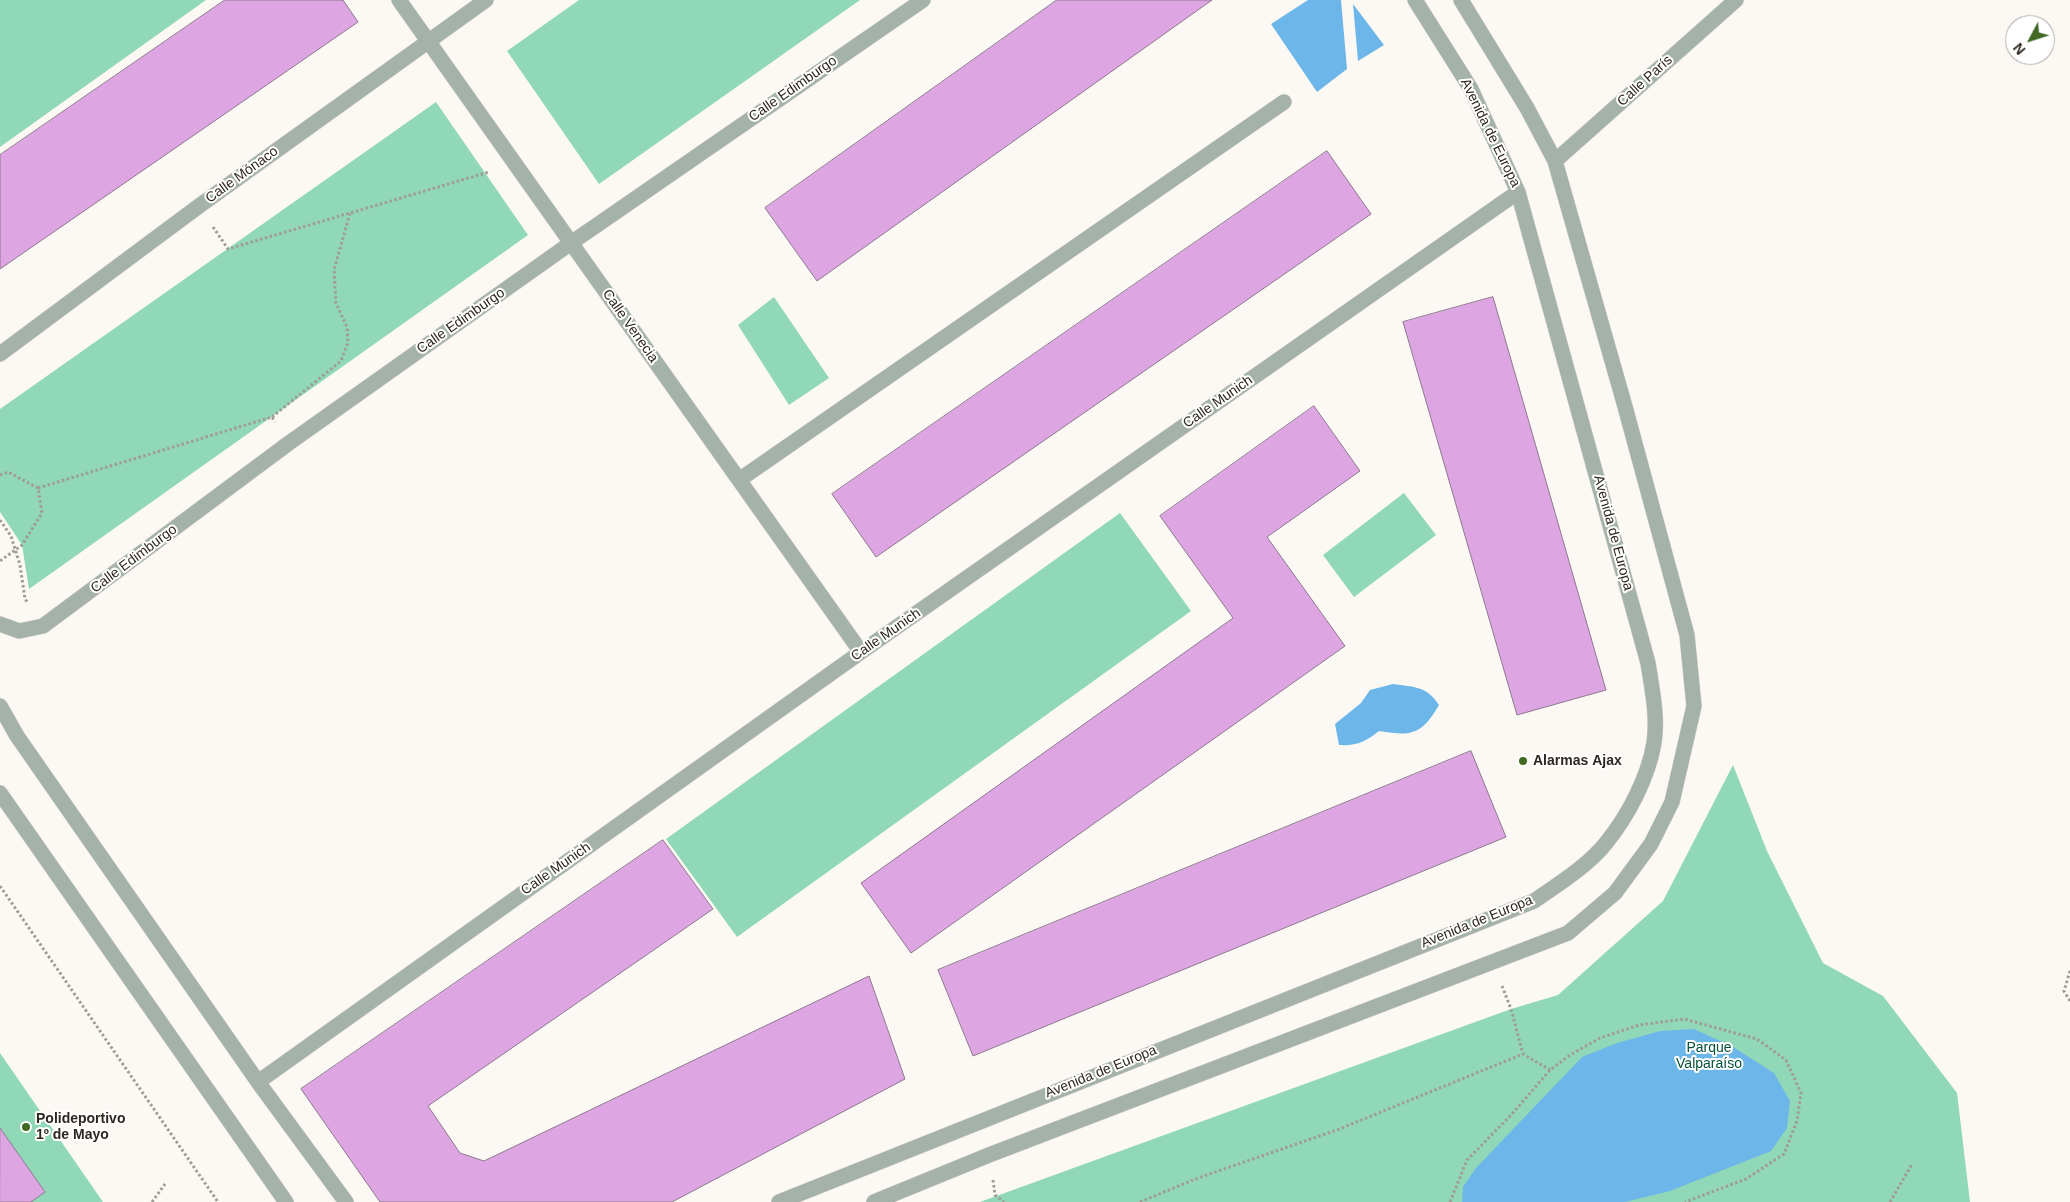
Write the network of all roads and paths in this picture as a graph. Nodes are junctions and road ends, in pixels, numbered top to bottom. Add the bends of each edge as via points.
1 (399, 0) edge
2 (486, 0) edge
3 (923, 0) edge
4 (1415, 0) edge
5 (1461, 0) edge
6 (1736, 0) edge
7 (428, 41) junction
8 (1284, 102) dead end
9 (510, 158) junction
10 (1555, 161) junction
11 (1518, 192) junction
12 (199, 206) junction
13 (350, 213) junction
14 (571, 243) junction
15 (0, 354) edge
16 (272, 417) junction
17 (289, 443) junction
18 (0, 475) edge
19 (738, 480) junction
20 (38, 488) junction
21 (0, 520) edge
22 (16, 550) junction
23 (0, 561) edge
24 (52, 620) junction
25 (0, 624) edge
26 (861, 652) junction
27 (0, 706) edge
28 (0, 793) edge
29 (0, 886) edge
30 (1491, 961) junction
31 (2070, 971) edge
32 (2070, 1001) edge
33 (1523, 1054) junction
34 (1550, 1070) junction
35 (258, 1082) junction
36 (1912, 1164) dead end
37 (166, 1184) dead end
38 (152, 1202) edge
39 (218, 1202) edge
40 (286, 1202) edge
41 (346, 1202) edge
42 (779, 1202) edge
43 (874, 1202) edge
44 (1140, 1202) edge
45 (1450, 1202) edge
46 (1684, 1202) edge
47 (1890, 1202) edge

1 - 7 street, Calle Venecia
2 - 7 street, Calle Mónaco
3 - 14 street, Calle Edimburgo
4 - 11 street, Avenida de Europa via 1471,89
5 - 10 street via 1527,108
6 - 10 street, Calle París
7 - 9 street, Calle Venecia
7 - 12 street, Calle Mónaco
8 - 19 street
9 - 13 path via 487,173
9 - 14 street, Calle Venecia
10 - 30 street via 1687,635 1694,706 1672,802 1651,844 1615,893 1568,933
11 - 26 street, Calle Munich
11 - 42 street, Avenida de Europa via 1645,654 1655,711 1654,743 1645,773 1630,806 1606,844 1572,875 1534,901
12 - 13 path via 228,249
12 - 15 street, Calle Mónaco
13 - 16 path via 334,270 336,303 348,342 341,360
14 - 17 street, Calle Edimburgo
14 - 19 street, Calle Venecia
16 - 17 path
16 - 20 path
17 - 24 street, Calle Edimburgo
18 - 20 path via 8,472
19 - 26 street, Calle Venecia
20 - 22 path via 42,513
21 - 22 path via 12,536
22 - 23 path
22 - 24 path via 25,599 32,612 42,608
24 - 25 street, Calle Edimburgo via 43,626 19,631
26 - 35 street, Calle Munich
27 - 35 street via 17,736
28 - 40 street
29 - 39 path
30 - 33 path via 1511,1009
30 - 43 street
31 - 32 path via 2064,992
33 - 34 path
33 - 44 path via 1336,1130 1198,1178
34 - 45 path via 1467,1160
34 - 46 path via 1600,1038 1639,1025 1684,1018 1757,1039 1786,1060 1801,1093 1797,1121 1784,1154 1746,1179
35 - 41 street
36 - 47 path
37 - 38 path

